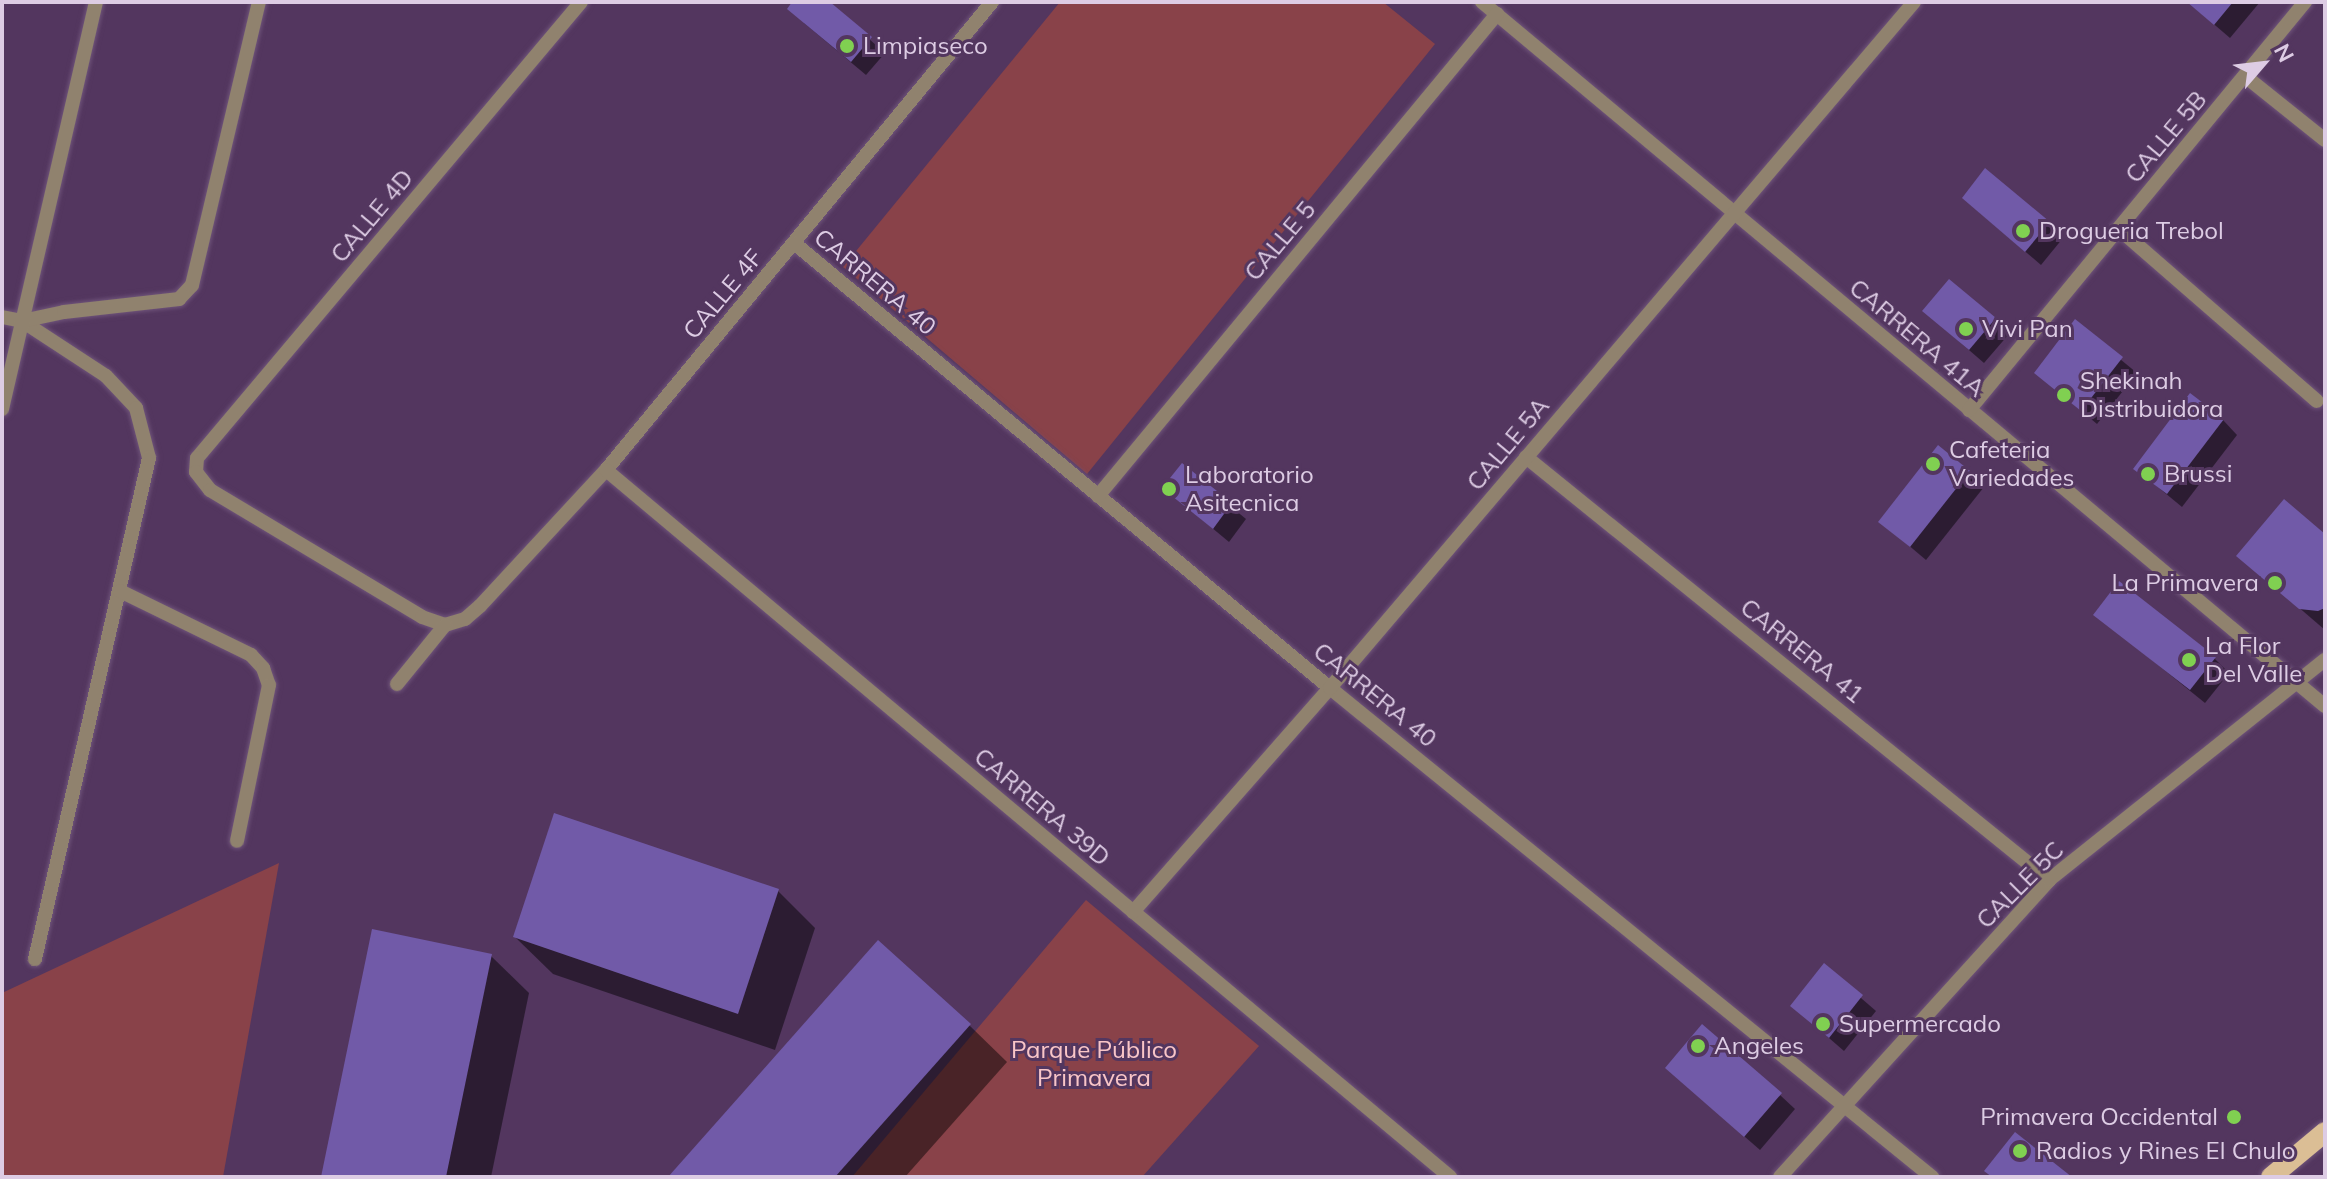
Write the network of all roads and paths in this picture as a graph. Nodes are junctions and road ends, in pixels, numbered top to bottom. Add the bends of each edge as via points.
1 (96, 2) edge
2 (259, 2) edge
3 (581, 2) edge
4 (992, 2) edge
5 (1482, 2) edge
6 (2305, 2) edge
7 (1907, 4) edge
8 (1497, 14) junction
9 (2245, 76) junction
10 (2325, 140) edge
11 (1731, 213) junction
12 (2119, 229) junction
13 (794, 243) junction
14 (2, 317) edge
15 (22, 321) junction
16 (2317, 401) dead end
17 (2, 409) edge
18 (1969, 410) junction
19 (1526, 457) junction
20 (606, 470) junction
21 (1098, 496) junction
22 (120, 591) junction
23 (445, 625) junction
24 (2325, 660) edge
25 (2297, 682) junction
26 (397, 684) dead end
27 (1330, 688) junction
28 (2325, 706) edge
29 (237, 841) dead end
30 (2049, 880) junction
31 (1133, 912) junction
32 (35, 959) dead end
33 (1844, 1105) junction
34 (2325, 1132) edge
35 (1450, 1177) edge
36 (1780, 1177) edge
37 (1932, 1177) edge
38 (2271, 1177) edge

1 - 15 street
2 - 15 street via 192,285 179,299
3 - 23 street, CALLE 4D via 197,458 196,472 210,490 422,617
4 - 13 street, CALLE 4F
5 - 8 street, CARRERA 41A
6 - 9 street, CALLE 5B
7 - 11 street, CALLE 5A
8 - 11 street, CARRERA 41A
8 - 21 street, CALLE 5
9 - 10 street
9 - 12 street, CALLE 5B
11 - 18 street, CARRERA 41A
11 - 19 street, CALLE 5A
12 - 16 street
12 - 18 street, CALLE 5B
13 - 20 street, CALLE 4F
13 - 21 street, CARRERA 40
14 - 15 street
15 - 17 street
15 - 22 street via 106,376 136,408 149,458
18 - 25 street, CARRERA 41A
19 - 27 street, CALLE 5A
19 - 30 street, CARRERA 41
20 - 23 street, CALLE 4F via 480,606 465,619
20 - 31 street, CARRERA 39D
21 - 27 street, CARRERA 40
22 - 29 street via 251,655 263,668 269,685
22 - 32 street
23 - 26 street
24 - 25 street, CALLE 5C
25 - 28 street, CARRERA 41A
25 - 30 street, CALLE 5C
27 - 31 street, CALLE 5A
27 - 33 street, CARRERA 40
30 - 33 street, CALLE 5C
31 - 35 street, CARRERA 39D
33 - 36 street, CALLE 5C
33 - 37 street, CARRERA 40
34 - 38 main road

